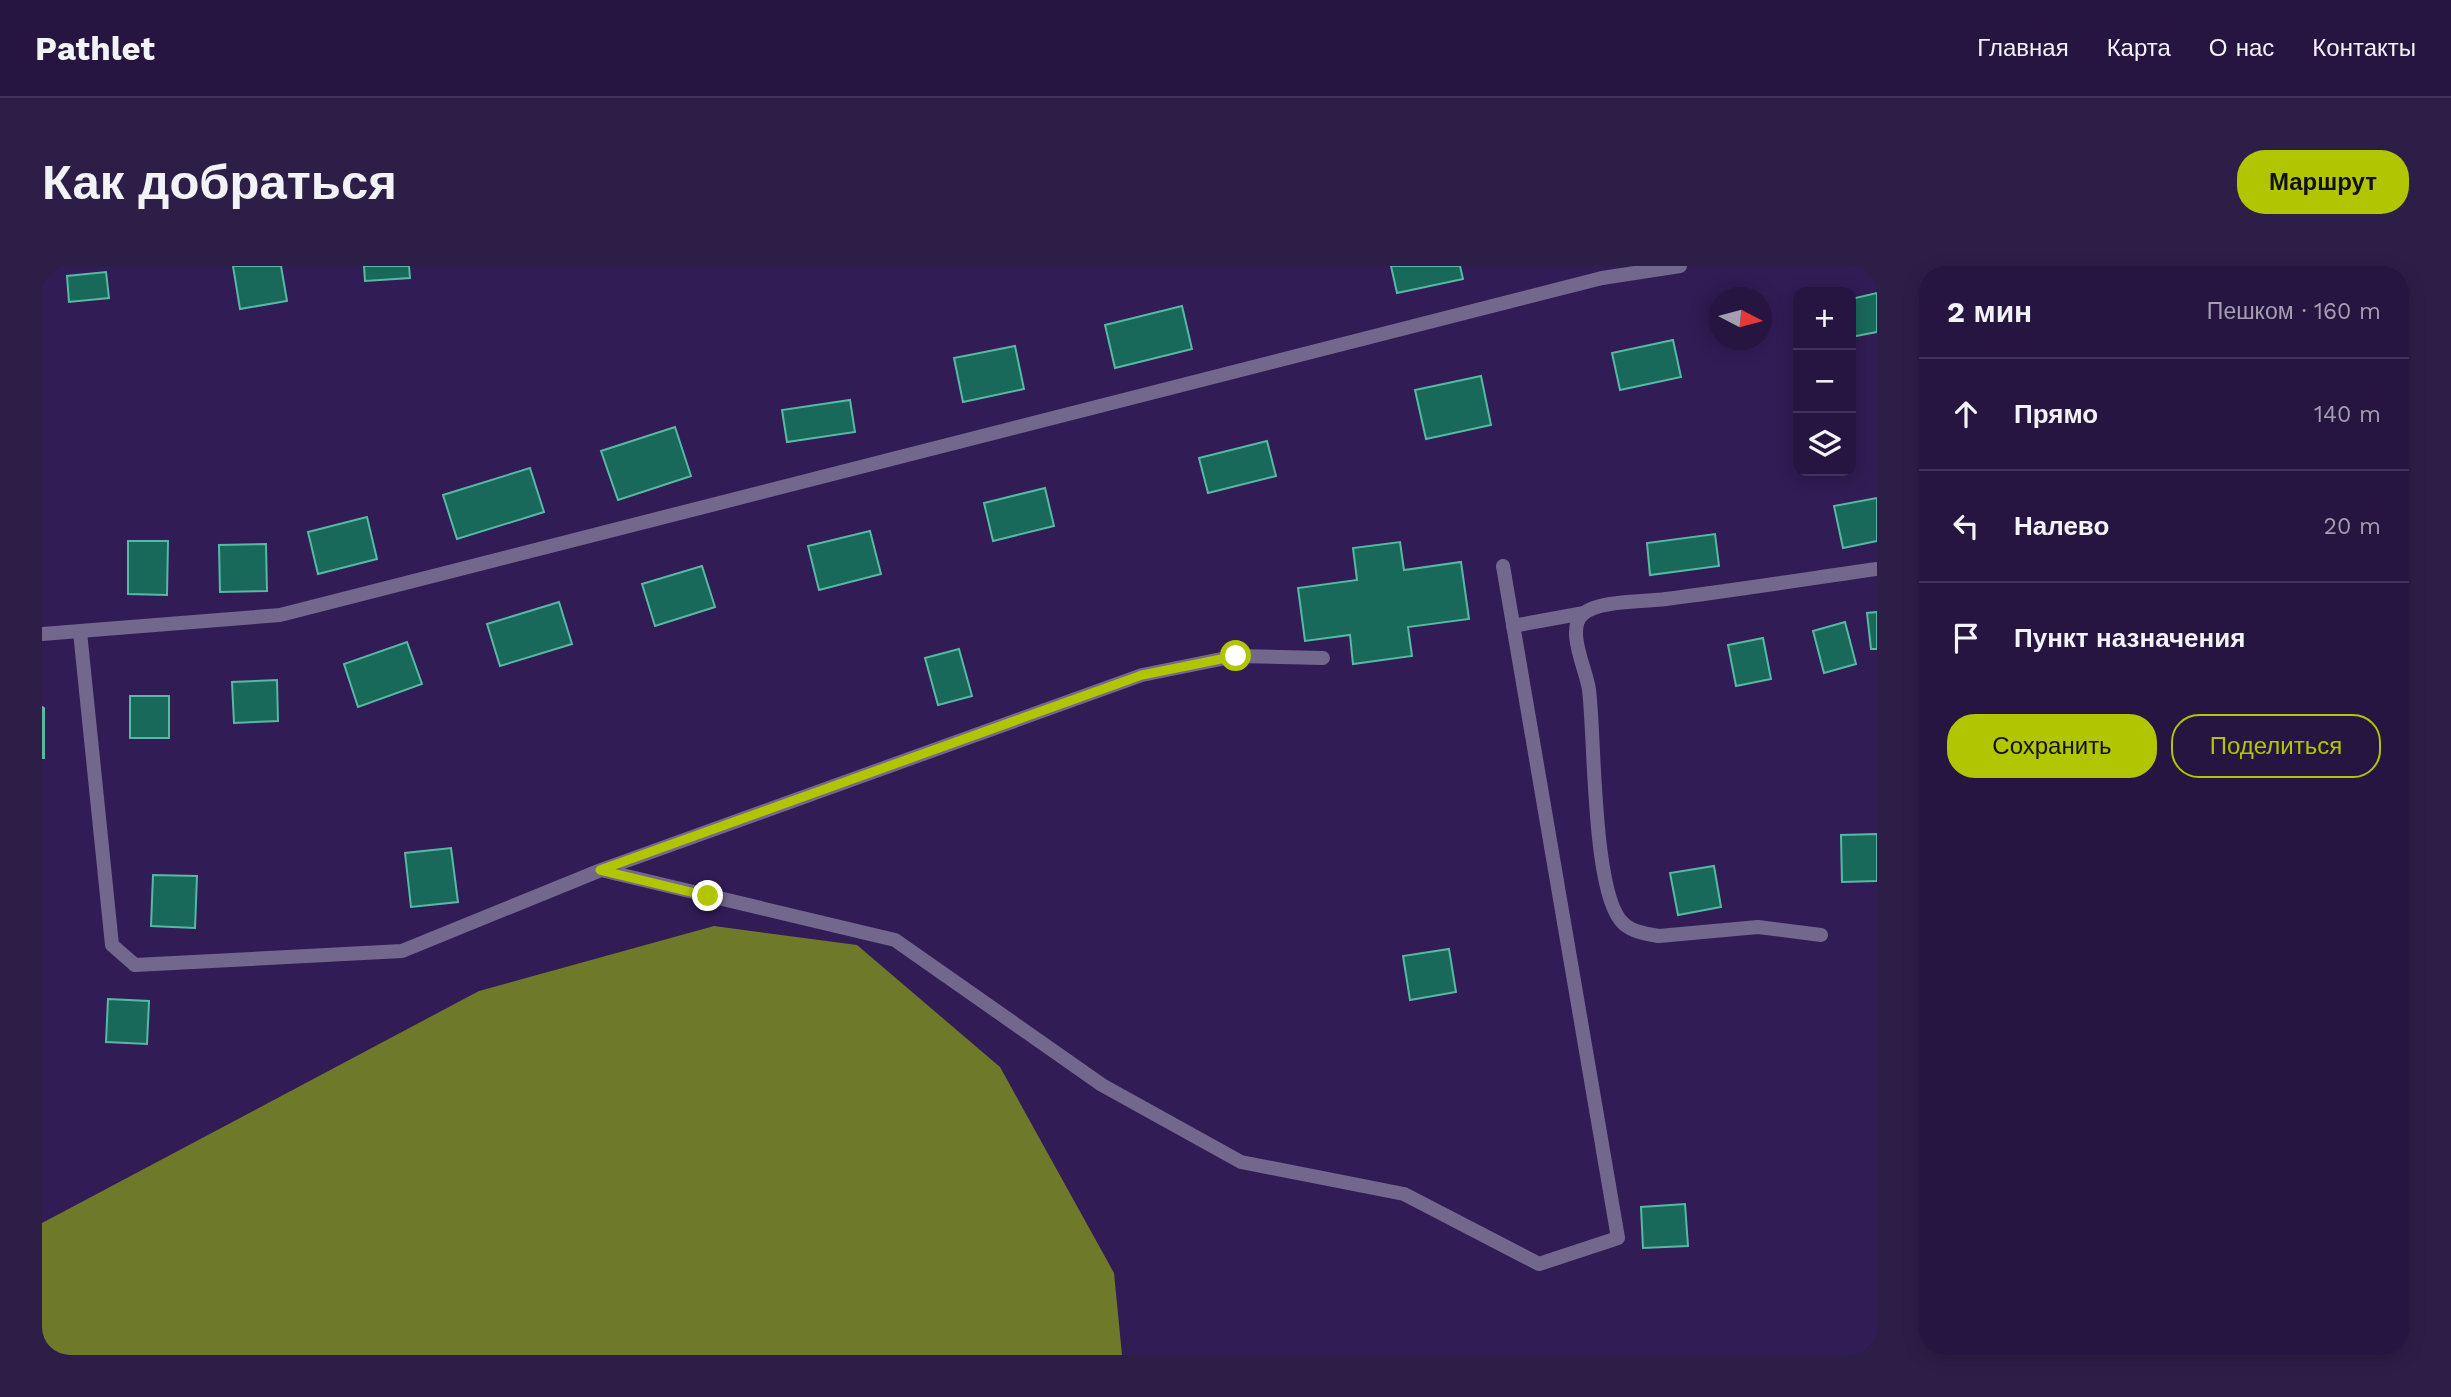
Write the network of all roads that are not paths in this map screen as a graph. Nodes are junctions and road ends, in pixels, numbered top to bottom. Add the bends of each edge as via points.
1 (1680, 266) edge
2 (1602, 272) edge
3 (1503, 566) dead end
4 (1877, 569) edge
5 (1584, 613) junction
6 (1513, 626) junction
7 (80, 632) junction
8 (42, 634) edge
9 (1323, 658) dead end
10 (600, 870) junction
11 (1821, 935) dead end

1 - 2 street
2 - 7 street via 280,615
3 - 6 street
4 - 5 street via 1602,606
5 - 6 street
5 - 11 street via 1576,636 1588,685 1602,864 1610,905 1624,924 1644,934 1758,927
6 - 10 street via 1618,1238 1539,1264 1404,1194 1241,1162 1102,1085 895,940
7 - 8 street
7 - 10 street via 112,945 135,965 402,951
9 - 10 street via 1236,656 1142,675

